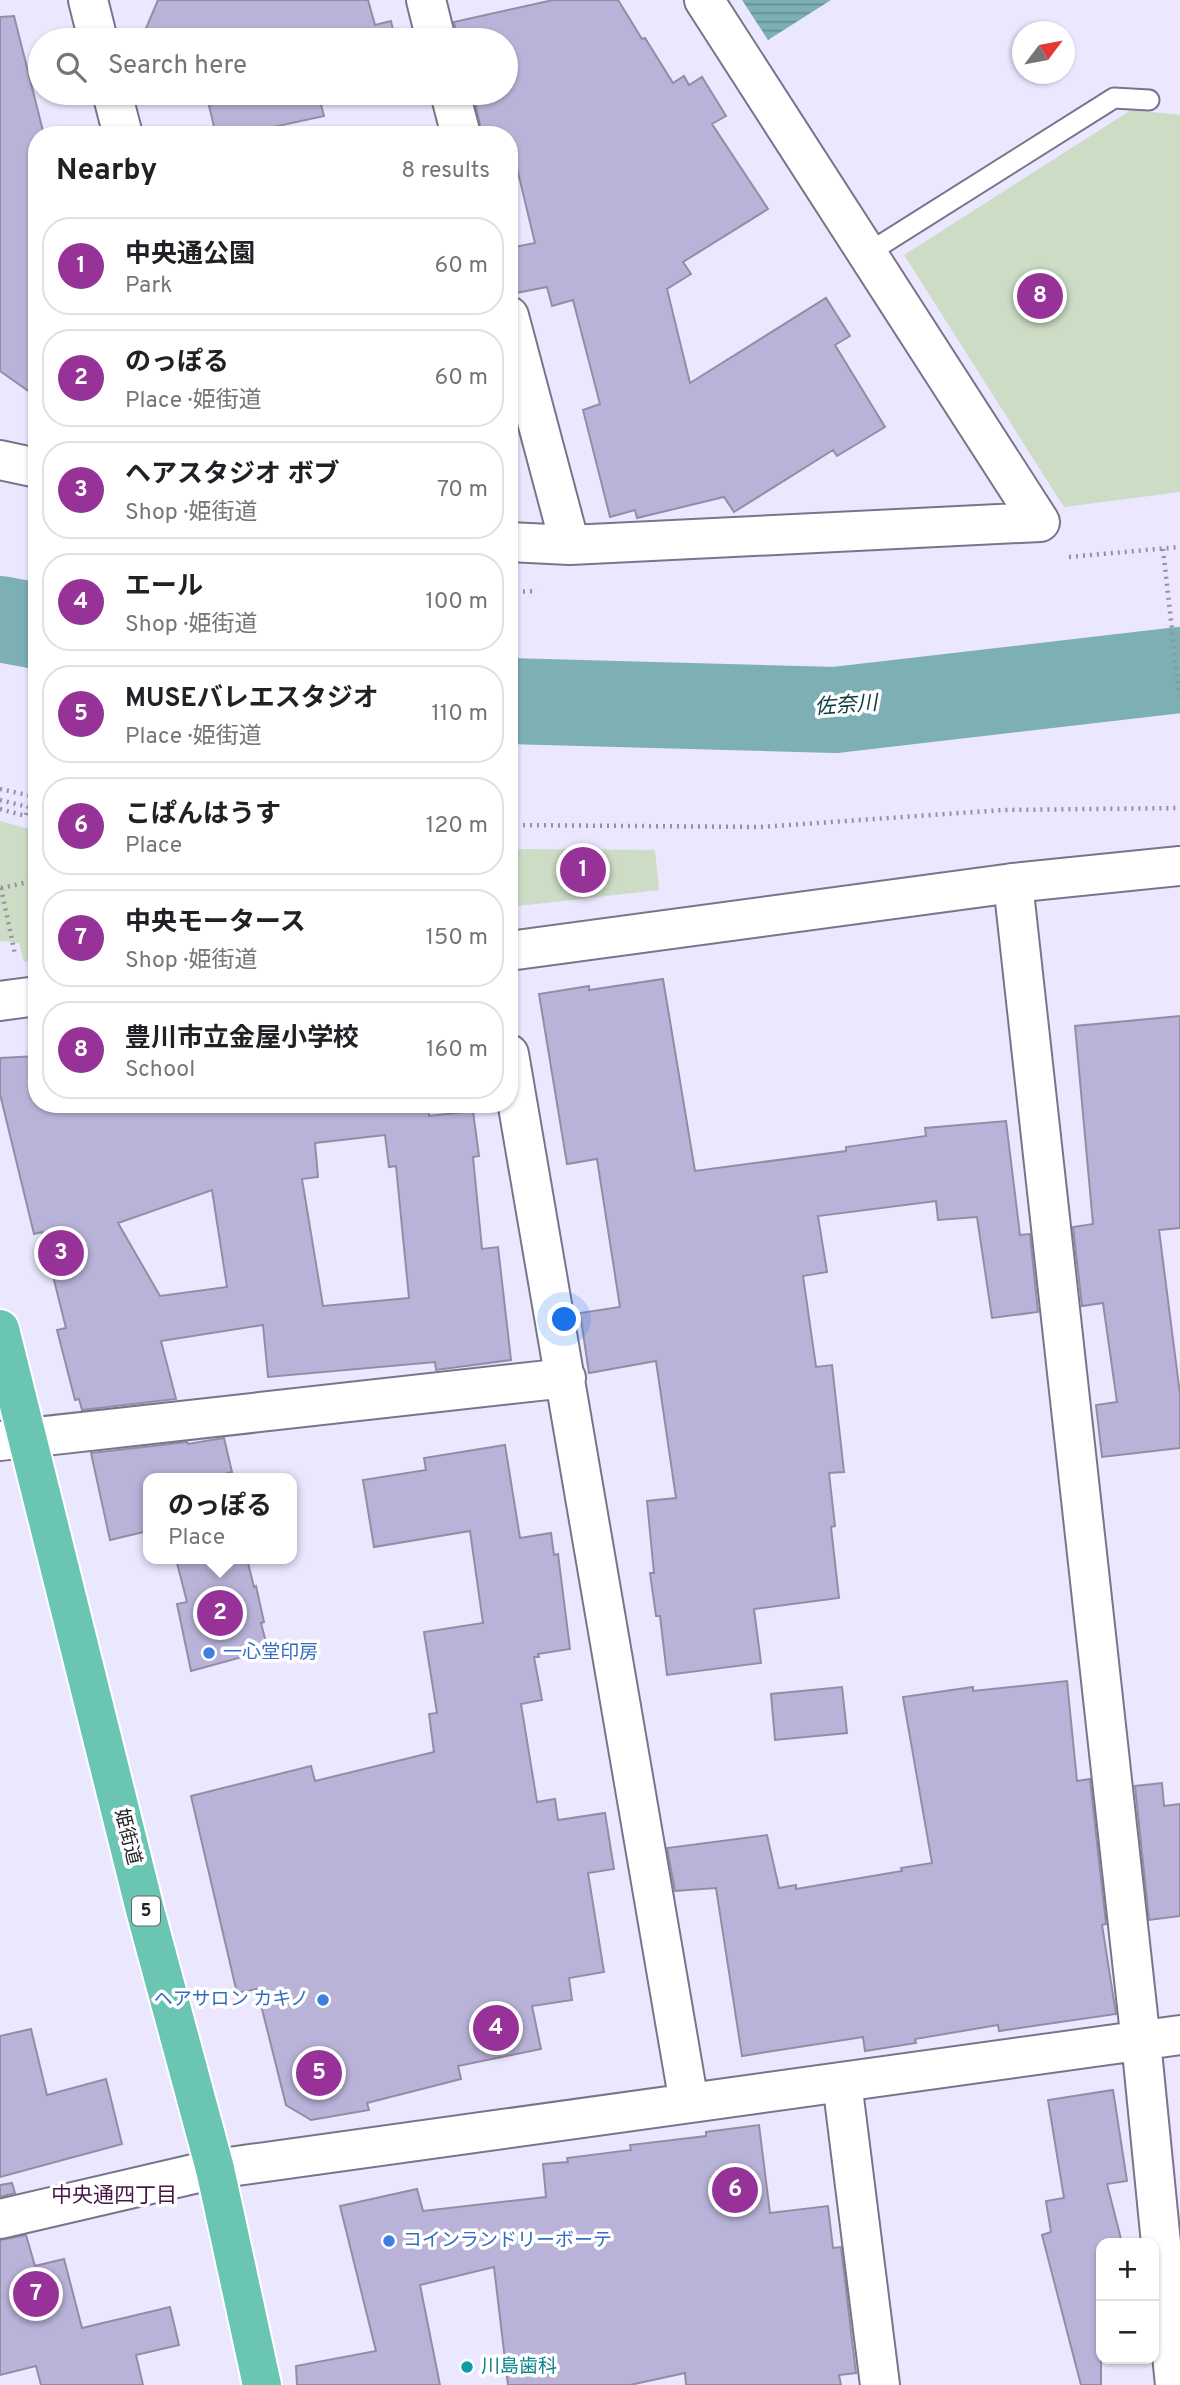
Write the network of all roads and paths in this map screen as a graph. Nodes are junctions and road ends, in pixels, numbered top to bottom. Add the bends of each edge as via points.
1 (88, 0) edge
2 (426, 0) edge
3 (705, 0) edge
4 (95, 28) edge
5 (433, 28) edge
6 (1149, 100) dead end
7 (115, 105) edge
8 (453, 105) edge
9 (121, 126) edge
10 (459, 126) edge
11 (868, 253) junction
12 (518, 350) edge
13 (0, 460) edge
14 (28, 466) edge
15 (518, 542) edge
16 (570, 545) junction
17 (1163, 549) dead end
18 (1180, 702) edge
19 (0, 789) edge
20 (28, 795) edge
21 (0, 800) edge
22 (1180, 808) edge
23 (0, 809) edge
24 (518, 825) edge
25 (1180, 866) edge
26 (28, 882) edge
27 (1013, 883) junction
28 (0, 888) edge
29 (14, 950) dead end
30 (518, 950) edge
31 (28, 997) edge
32 (0, 1001) edge
33 (518, 1105) edge
34 (0, 1329) edge
35 (566, 1378) junction
36 (13, 1439) edge
37 (1180, 2035) edge
38 (1140, 2041) junction
39 (842, 2082) junction
40 (689, 2104) junction
41 (215, 2169) junction
42 (0, 2219) edge
43 (261, 2385) edge
44 (880, 2385) edge
45 (1175, 2385) edge

1 - 4 street
2 - 5 street
3 - 11 street
6 - 11 lane via 1114,98
7 - 9 street
8 - 10 street
11 - 16 street via 1040,522
12 - 16 street
13 - 14 street
15 - 16 street
17 - 18 path
19 - 20 path
21 - 23 path via 28,807 26,816
22 - 24 path via 1003,810 760,827
25 - 27 street
26 - 28 path
27 - 30 street
27 - 38 street
28 - 29 path
31 - 32 street
33 - 35 street
34 - 36 main road, 姫街道 / 5
35 - 36 street
35 - 40 street
36 - 41 main road, 姫街道 / 5
37 - 38 street
38 - 39 street
38 - 45 street
39 - 40 street
39 - 44 street
40 - 41 street
41 - 42 street
41 - 43 main road, 姫街道 / 5

